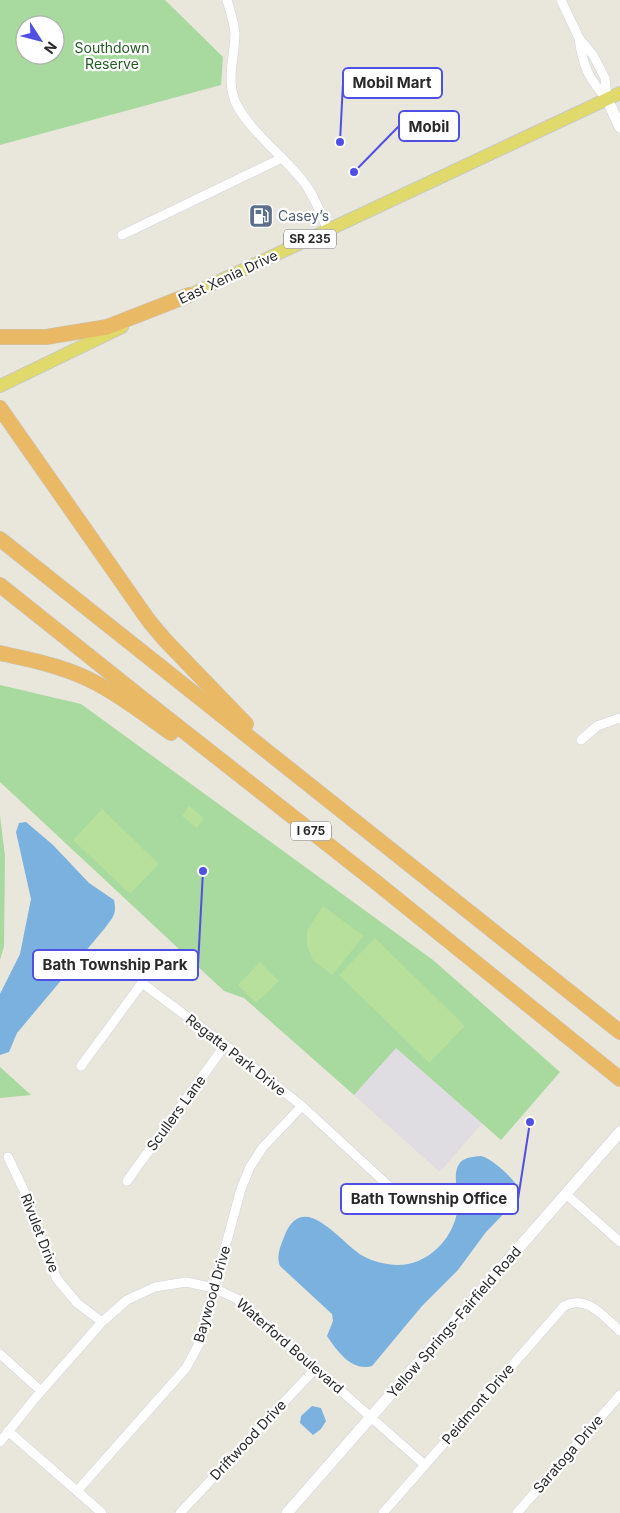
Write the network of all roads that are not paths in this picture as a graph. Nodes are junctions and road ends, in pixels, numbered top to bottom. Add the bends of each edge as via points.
1 (227, 0) edge
2 (561, 0) edge
3 (620, 93) edge
4 (607, 99) junction
5 (620, 127) edge
6 (282, 158) junction
7 (328, 230) junction
8 (122, 235) dead end
9 (189, 295) junction
10 (0, 338) edge
11 (0, 386) edge
12 (0, 408) edge
13 (0, 539) edge
14 (0, 585) edge
15 (0, 653) edge
16 (620, 718) edge
17 (581, 740) dead end
18 (319, 791) junction
19 (377, 883) junction
20 (620, 1032) edge
21 (225, 1045) junction
22 (81, 1066) dead end
23 (620, 1079) edge
24 (302, 1106) junction
25 (620, 1132) edge
26 (8, 1157) dead end
27 (127, 1181) dead end
28 (566, 1194) junction
29 (400, 1203) dead end
30 (620, 1242) edge
31 (214, 1288) junction
32 (102, 1322) junction
33 (620, 1331) edge
34 (0, 1354) edge
35 (316, 1368) junction
36 (41, 1391) junction
37 (620, 1395) edge
38 (371, 1417) junction
39 (8, 1431) junction
40 (0, 1442) edge
41 (425, 1465) junction
42 (77, 1491) junction
43 (102, 1513) edge
44 (180, 1513) edge
45 (287, 1513) edge
46 (383, 1513) edge
47 (517, 1513) edge

1 - 6 street via 235,33 230,74 232,94 244,117
2 - 4 street via 579,38 582,61 593,84
3 - 4 main road, East Xenia Drive / SR 235
4 - 5 main road
4 - 7 main road, East Xenia Drive / SR 235
6 - 7 street via 311,191
6 - 8 street
7 - 9 main road, East Xenia Drive / SR 235
9 - 10 highway via 99,329 46,337
9 - 11 main road, East Xenia Drive / SR 235
12 - 18 highway via 165,640 258,736
13 - 18 highway, I 675
14 - 19 highway, I 675
15 - 19 highway via 66,671 95,682 123,699
16 - 17 street via 597,726
18 - 20 highway, I 675
19 - 23 highway, I 675
21 - 22 street, Regatta Park Drive via 142,984
21 - 24 street, Regatta Park Drive
21 - 27 street, Scullers Lane
24 - 29 street, Regatta Park Drive via 392,1189
24 - 31 street, Baywood Drive via 263,1147 250,1167
25 - 28 main road, Yellow Springs-Fairfield Road
26 - 32 street, Rivulet Drive via 28,1199 57,1279 77,1303
28 - 30 street
28 - 38 main road, Yellow Springs-Fairfield Road
31 - 32 street, Waterford Boulevard via 186,1282 155,1287 127,1300
31 - 35 street, Waterford Boulevard via 237,1299
31 - 42 street, Baywood Drive via 199,1344 186,1368
32 - 36 street, Waterford Boulevard
33 - 41 street, Peidmont Drive via 593,1307 579,1302 568,1304
34 - 36 street
35 - 38 street, Waterford Boulevard
35 - 44 street, Driftwood Drive
36 - 39 street, Waterford Boulevard
37 - 47 street, Saratoga Drive
38 - 41 street, Waterford Boulevard
38 - 45 main road, Yellow Springs-Fairfield Road
39 - 40 street, Waterford Boulevard
39 - 42 street
41 - 46 street, Peidmont Drive
42 - 43 street

